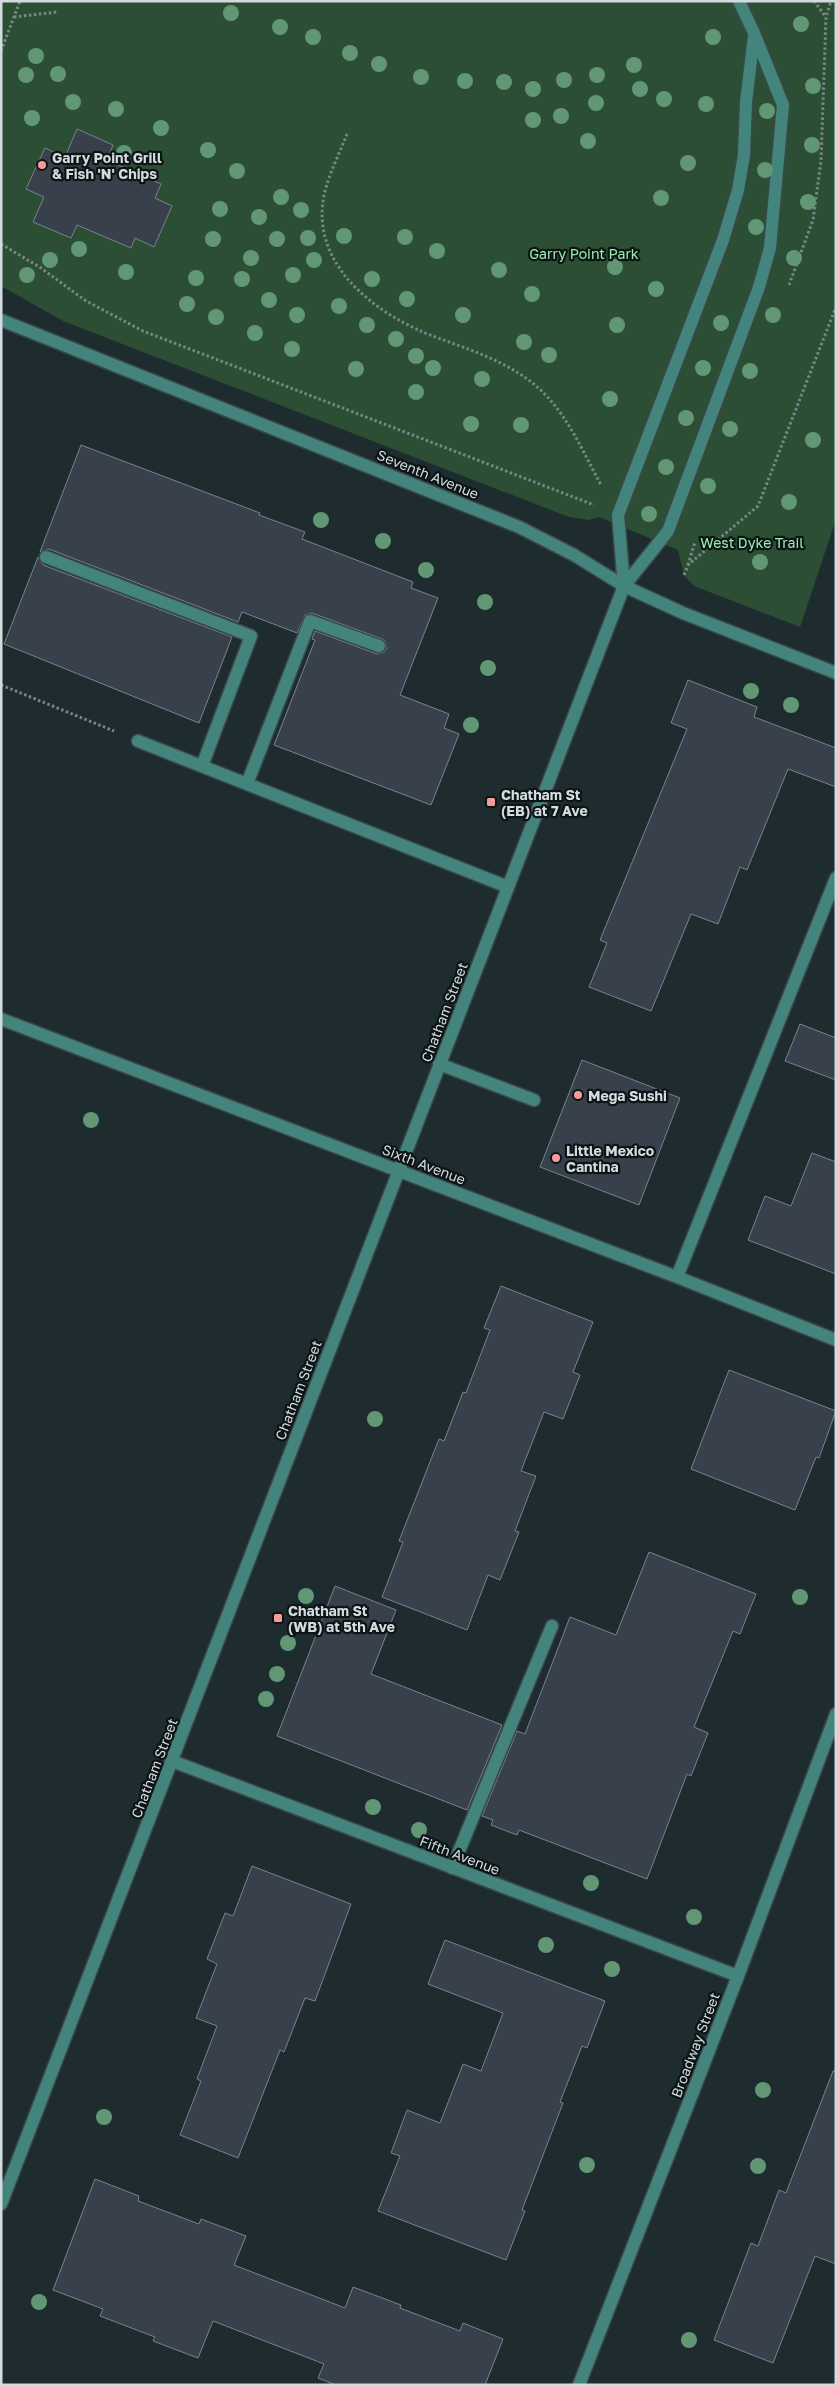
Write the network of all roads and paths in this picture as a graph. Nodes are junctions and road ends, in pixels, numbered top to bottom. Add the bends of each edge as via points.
1 (20, 1) edge
2 (739, 1) edge
3 (814, 1) edge
4 (57, 12) dead end
5 (14, 17) junction
6 (826, 17) dead end
7 (754, 33) junction
8 (1, 51) edge
9 (346, 134) dead end
10 (1, 244) edge
11 (836, 307) edge
12 (1, 320) edge
13 (599, 493) dead end
14 (596, 499) dead end
15 (46, 557) dead end
16 (684, 575) dead end
17 (624, 586) junction
18 (379, 646) dead end
19 (836, 673) edge
20 (1, 685) edge
21 (138, 741) joint
22 (202, 766) junction
23 (247, 784) junction
24 (836, 878) edge
25 (508, 887) junction
26 (1, 1019) edge
27 (439, 1064) junction
28 (534, 1100) dead end
29 (398, 1170) junction
30 (677, 1277) junction
31 (836, 1340) edge
32 (552, 1626) dead end
33 (836, 1714) edge
34 (172, 1761) junction
35 (452, 1868) junction
36 (738, 1976) junction
37 (1, 2204) edge
38 (579, 2385) edge

1 - 5 path
2 - 7 street
3 - 6 path
4 - 5 path
5 - 8 path
7 - 17 street via 738,190 723,240 618,515
7 - 17 street via 783,106 770,248 759,287 668,531
9 - 13 path via 325,192 323,217 326,242 341,273 365,297 392,316 471,349 535,385 562,413 602,487
10 - 14 path via 86,301 143,330 594,505
11 - 16 path via 758,506 688,566
12 - 17 street, Seventh Avenue via 518,527 574,555
15 - 22 street via 251,636
17 - 19 street, Seventh Avenue
17 - 25 street, Chatham Street
18 - 23 street via 310,621
20 - 21 path
21 - 22 street
22 - 23 street
23 - 25 street
24 - 30 street
25 - 27 street, Chatham Street
26 - 29 street, Sixth Avenue
27 - 28 street
27 - 29 street, Chatham Street
29 - 30 street, Sixth Avenue
29 - 34 street, Chatham Street
30 - 31 street, Sixth Avenue
32 - 35 street
33 - 36 street, Broadway Street
34 - 35 street, Fifth Avenue
34 - 37 street, Chatham Street
35 - 36 street, Fifth Avenue
36 - 38 street, Broadway Street

